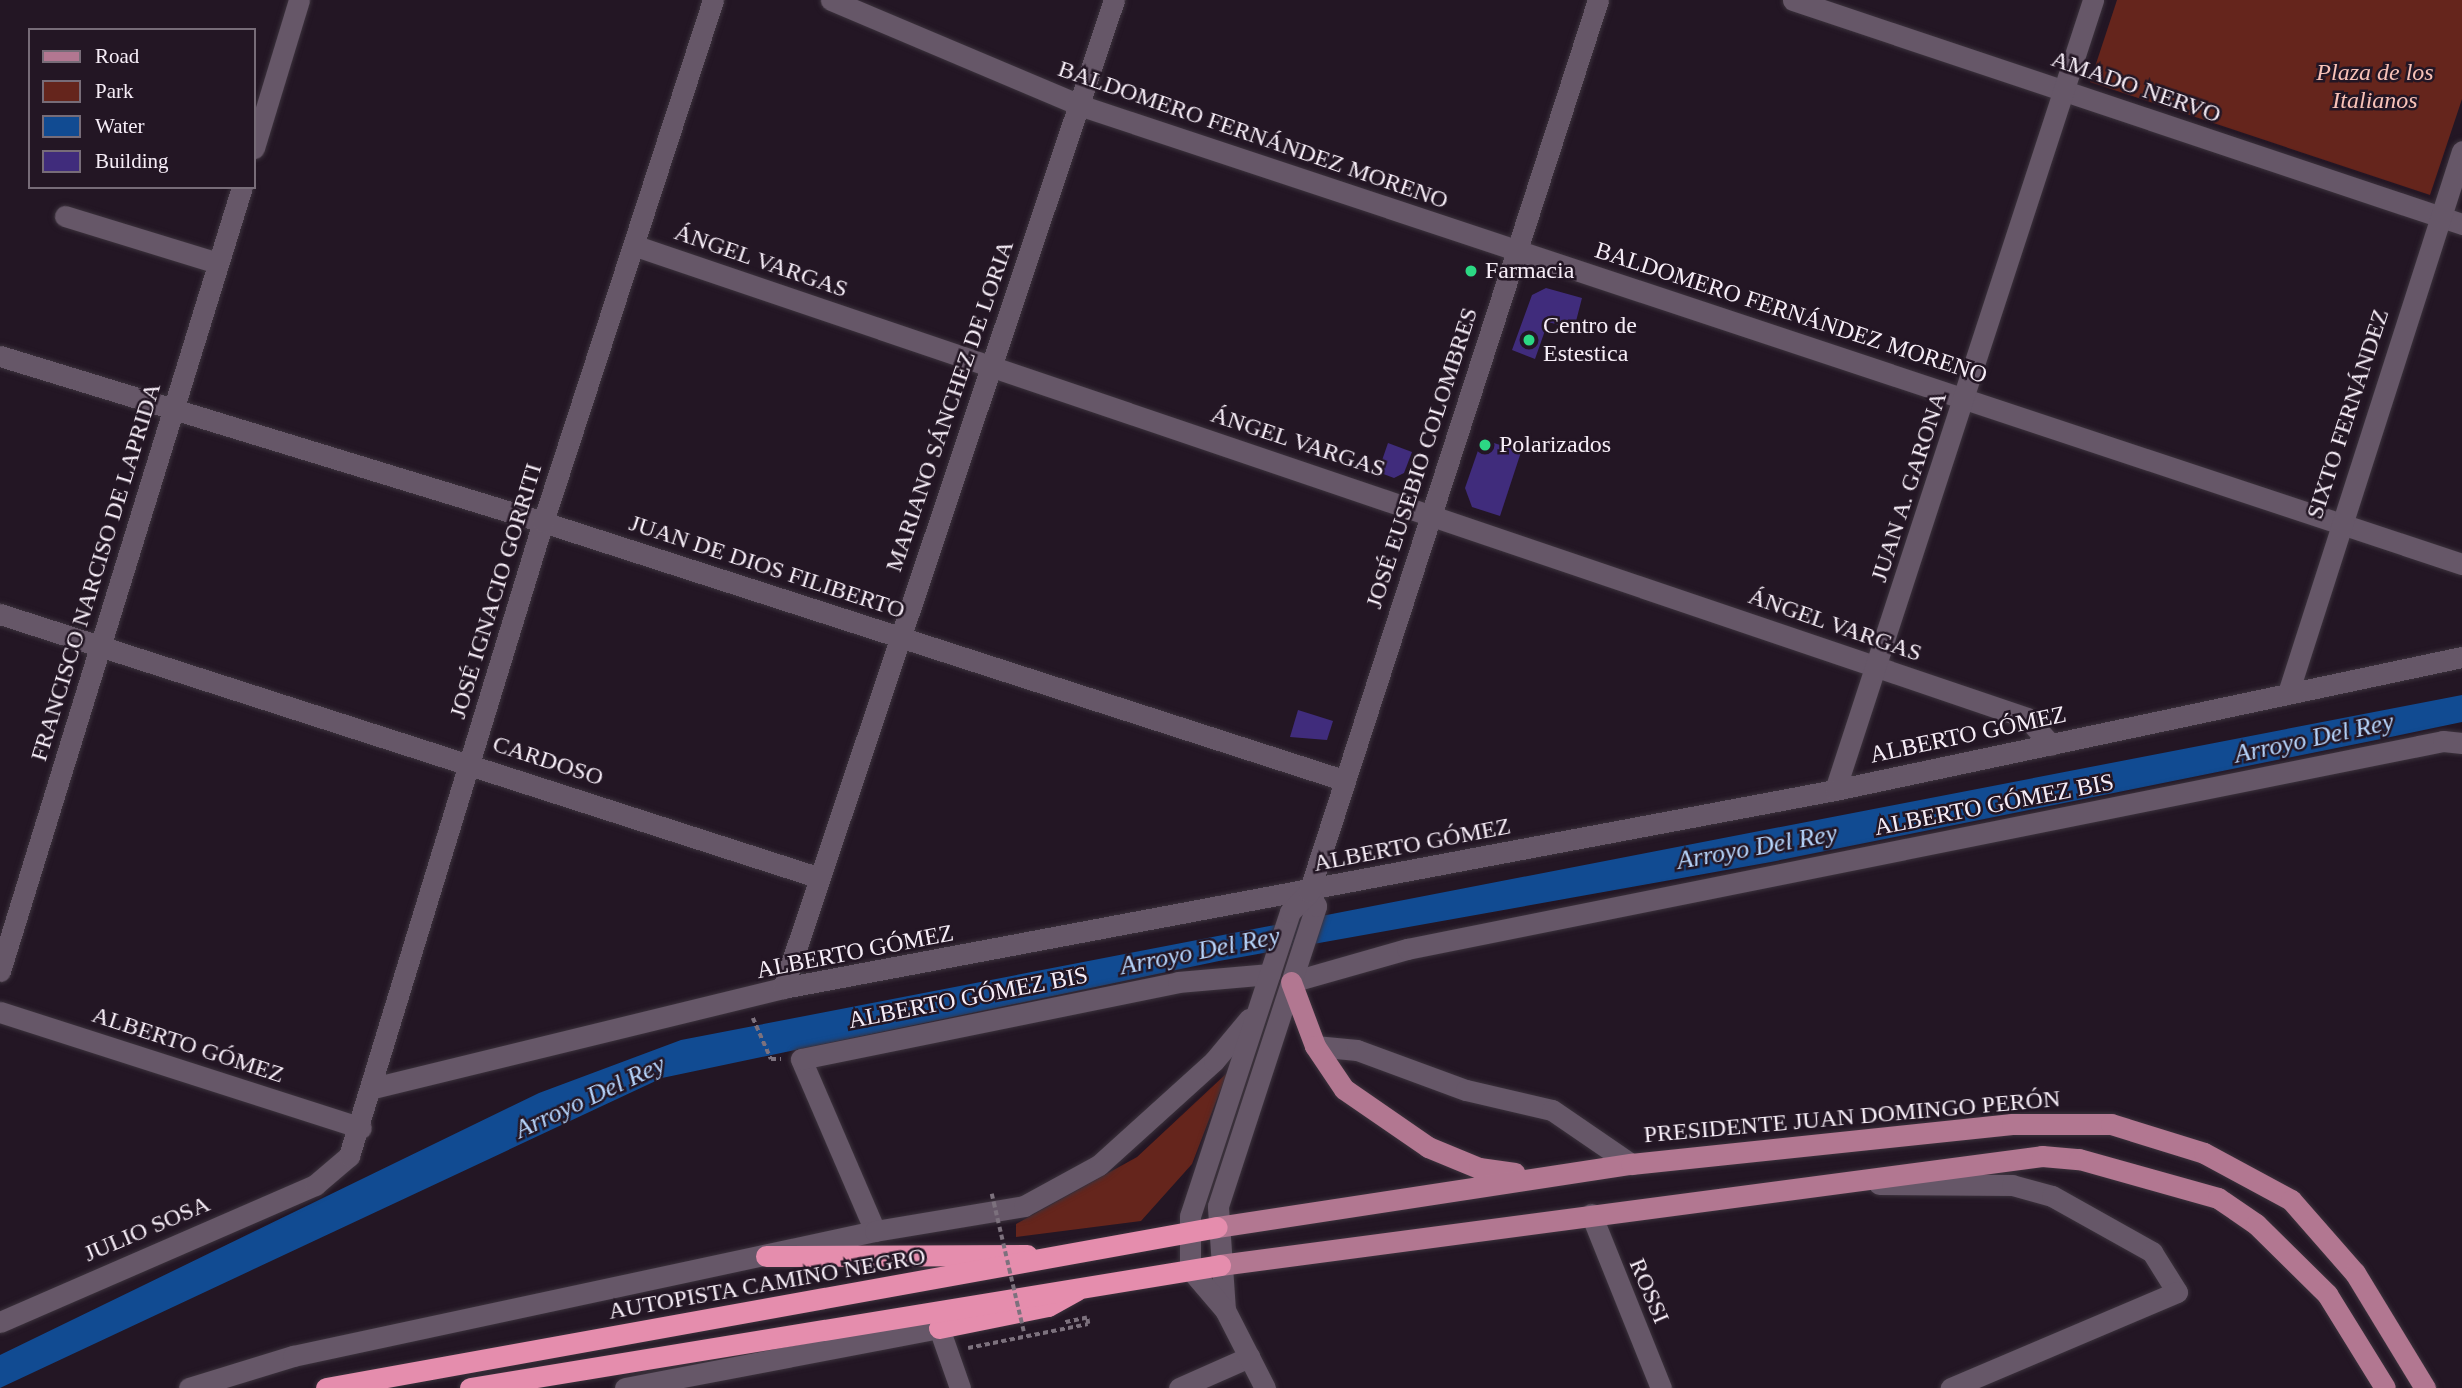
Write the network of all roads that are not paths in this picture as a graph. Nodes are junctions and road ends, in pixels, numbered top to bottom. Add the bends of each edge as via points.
1 (299, 0) edge
2 (713, 0) edge
3 (831, 0) edge
4 (1114, 0) edge
5 (1598, 0) edge
6 (1793, 0) edge
7 (2093, 0) edge
8 (2064, 91) junction
9 (1079, 105) junction
10 (256, 141) edge
11 (2462, 151) edge
12 (241, 189) edge
13 (65, 216) dead end
14 (2440, 217) junction
15 (2462, 224) edge
16 (636, 246) junction
17 (1515, 252) junction
18 (218, 263) junction
19 (0, 356) edge
20 (993, 370) junction
21 (1966, 397) junction
22 (173, 409) junction
23 (1434, 514) junction
24 (543, 522) junction
25 (2340, 523) junction
26 (2462, 564) edge
27 (0, 614) edge
28 (898, 636) junction
29 (103, 646) junction
30 (2462, 657) edge
31 (1878, 668) junction
32 (2288, 693) junction
33 (2462, 743) edge
34 (2051, 745) junction
35 (471, 763) junction
36 (1343, 780) junction
37 (1835, 790) junction
38 (817, 877) junction
39 (1312, 899) junction
40 (1273, 966) junction
41 (0, 971) edge
42 (1291, 982) junction
43 (783, 988) junction
44 (1257, 1010) junction
45 (0, 1012) edge
46 (1315, 1046) junction
47 (373, 1088) junction
48 (360, 1128) junction
49 (1631, 1164) junction
50 (1541, 1176) junction
51 (1821, 1184) junction
52 (315, 1185) joint
53 (1591, 1213) junction
54 (1217, 1227) junction
55 (875, 1231) junction
56 (1185, 1236) junction
57 (1102, 1252) junction
58 (766, 1256) junction
59 (1220, 1265) junction
60 (1190, 1269) junction
61 (1091, 1282) junction
62 (1225, 1310) junction
63 (0, 1322) edge
64 (939, 1328) junction
65 (1249, 1357) junction
66 (189, 1388) edge
67 (326, 1388) edge
68 (470, 1388) edge
69 (625, 1388) edge
70 (960, 1388) edge
71 (1179, 1388) edge
72 (1265, 1388) edge
73 (1661, 1388) edge
74 (1951, 1388) edge
75 (2385, 1388) edge
76 (2425, 1388) edge

1 - 10 street
2 - 16 street, JOSÉ IGNACIO GORRITI
3 - 9 street, BALDOMERO FERNÁNDEZ MORENO
4 - 9 street, MARIANO SÁNCHEZ DE LORIA
5 - 17 street, JOSÉ EUSEBIO COLOMBRES
6 - 8 street, AMADO NERVO
7 - 8 street, JUAN A. GARONA
8 - 14 street, AMADO NERVO
8 - 21 street, JUAN A. GARONA
9 - 17 street, BALDOMERO FERNÁNDEZ MORENO
9 - 20 street, MARIANO SÁNCHEZ DE LORIA
11 - 14 street, SIXTO FERNÁNDEZ
12 - 18 street, FRANCISCO NARCISO DE LAPRIDA
13 - 18 street
14 - 15 street, AMADO NERVO
14 - 25 street, SIXTO FERNÁNDEZ
16 - 20 street, ÁNGEL VARGAS
16 - 24 street, JOSÉ IGNACIO GORRITI
17 - 21 street, BALDOMERO FERNÁNDEZ MORENO
17 - 23 street, JOSÉ EUSEBIO COLOMBRES
18 - 22 street, FRANCISCO NARCISO DE LAPRIDA
19 - 22 street, JUAN DE DIOS FILIBERTO
20 - 23 street, ÁNGEL VARGAS
20 - 28 street, MARIANO SÁNCHEZ DE LORIA
21 - 25 street, BALDOMERO FERNÁNDEZ MORENO
21 - 31 street, JUAN A. GARONA
22 - 24 street, JUAN DE DIOS FILIBERTO
22 - 29 street, FRANCISCO NARCISO DE LAPRIDA
23 - 31 street, ÁNGEL VARGAS
23 - 36 street, JOSÉ EUSEBIO COLOMBRES
24 - 28 street, JUAN DE DIOS FILIBERTO
24 - 35 street, JOSÉ IGNACIO GORRITI
25 - 26 street, BALDOMERO FERNÁNDEZ MORENO
25 - 32 street, SIXTO FERNÁNDEZ
27 - 29 street, CARDOSO
28 - 36 street, JUAN DE DIOS FILIBERTO
28 - 38 street, MARIANO SÁNCHEZ DE LORIA
29 - 35 street, CARDOSO
29 - 41 street, FRANCISCO NARCISO DE LAPRIDA
30 - 32 street, ALBERTO GÓMEZ
31 - 34 street, ÁNGEL VARGAS via 2027,718
31 - 37 street, JUAN A. GARONA
32 - 34 street, ALBERTO GÓMEZ
33 - 42 street, ALBERTO GÓMEZ BIS via 2442,741 1407,949
34 - 37 street, ALBERTO GÓMEZ
35 - 38 street, CARDOSO
35 - 47 street, JOSÉ IGNACIO GORRITI
36 - 39 street, JOSÉ EUSEBIO COLOMBRES
37 - 39 street, ALBERTO GÓMEZ
38 - 43 street, MARIANO SÁNCHEZ DE LORIA
39 - 40 street, JOSÉ EUSEBIO COLOMBRES via 1290,912
39 - 42 street, JOSÉ EUSEBIO COLOMBRES
39 - 43 street, ALBERTO GÓMEZ
40 - 44 street, JOSÉ EUSEBIO COLOMBRES
40 - 55 street, ALBERTO GÓMEZ BIS via 801,1059
42 - 46 main road
42 - 54 street, JOSÉ EUSEBIO COLOMBRES via 1222,1188
43 - 47 street, ALBERTO GÓMEZ
44 - 55 street via 1214,1061 1099,1165 1013,1210
44 - 56 street, JOSÉ EUSEBIO COLOMBRES
45 - 48 street, ALBERTO GÓMEZ
46 - 49 street via 1357,1050 1466,1090 1552,1110
46 - 50 main road via 1344,1090 1416,1140 1479,1168
47 - 48 street, JOSÉ IGNACIO GORRITI
48 - 52 street, JOSÉ IGNACIO GORRITI via 349,1156
49 - 50 main road, PRESIDENTE JUAN DOMINGO PERÓN
49 - 76 main road, PRESIDENTE JUAN DOMINGO PERÓN via 2012,1124 2111,1124 2157,1136 2251,1174 2317,1224
50 - 54 main road, PRESIDENTE JUAN DOMINGO PERÓN
51 - 53 main road
51 - 74 street via 2031,1189 2152,1252 2176,1292
51 - 75 main road via 2042,1156 2121,1167 2218,1198 2295,1256 2327,1294
52 - 63 street, JULIO SOSA
53 - 59 main road
53 - 73 street, ROSSI
54 - 56 highway, AUTOPISTA CAMINO NEGRO
54 - 59 street, JOSÉ EUSEBIO COLOMBRES
55 - 58 street
56 - 57 highway, AUTOPISTA CAMINO NEGRO
56 - 60 street, JOSÉ EUSEBIO COLOMBRES
57 - 58 highway
57 - 67 highway, AUTOPISTA CAMINO NEGRO
58 - 66 street via 293,1356
59 - 60 highway
59 - 62 street, JOSÉ EUSEBIO COLOMBRES
60 - 61 highway
60 - 62 street
61 - 64 highway via 1048,1306
61 - 68 highway
62 - 65 street
64 - 69 street
64 - 70 street via 943,1353
65 - 71 street
65 - 72 street

